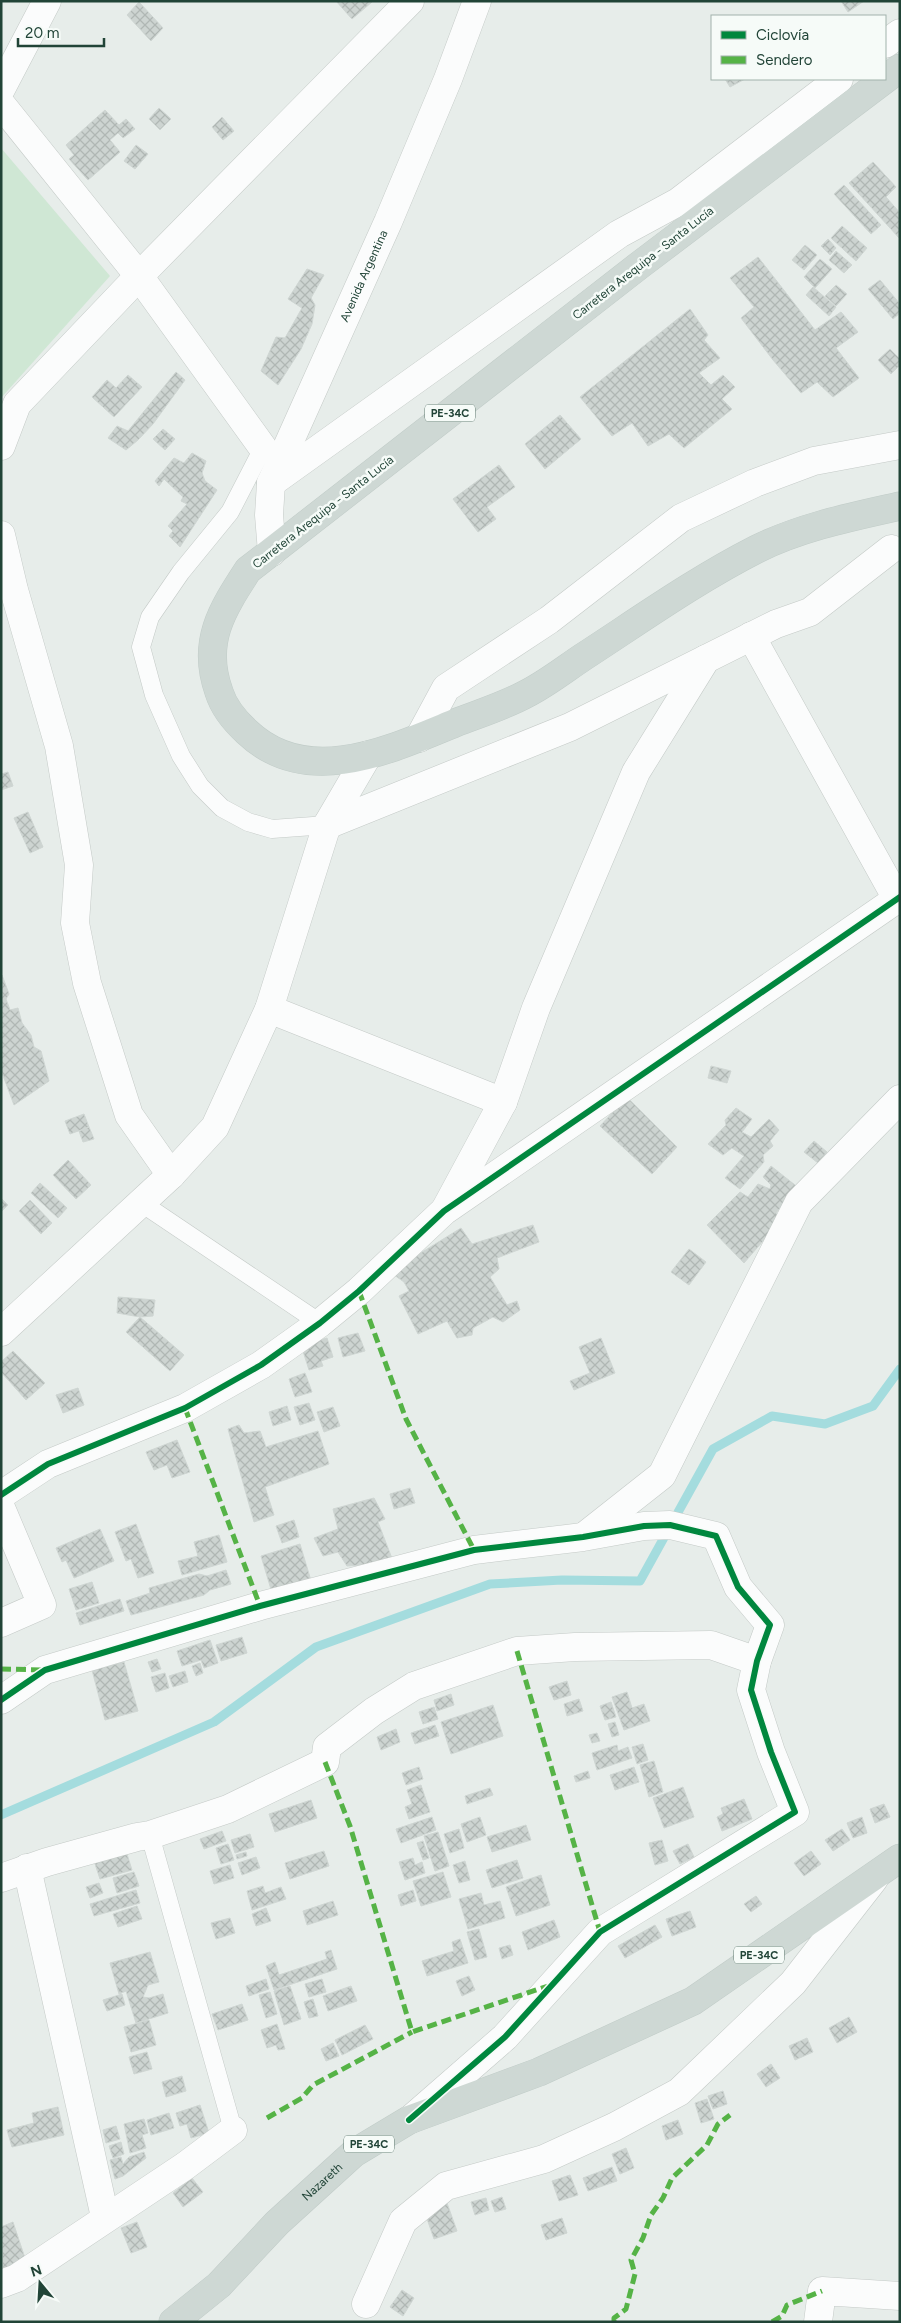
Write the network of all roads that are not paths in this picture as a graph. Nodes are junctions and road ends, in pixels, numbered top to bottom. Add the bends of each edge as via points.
1 (47, 1) edge
2 (410, 1) edge
3 (477, 1) edge
4 (900, 33) edge
5 (886, 43) edge
6 (900, 68) edge
7 (886, 79) edge
8 (838, 80) edge
9 (884, 80) edge
10 (1, 89) edge
11 (1, 104) edge
12 (139, 276) junction
13 (900, 445) edge
14 (1, 446) edge
15 (263, 448) joint
16 (271, 483) junction
17 (900, 506) edge
18 (1, 535) edge
19 (891, 549) dead end
20 (272, 552) junction
21 (752, 636) junction
22 (707, 658) junction
23 (419, 738) junction
24 (368, 755) junction
25 (327, 824) junction
26 (898, 898) edge
27 (269, 1009) junction
28 (900, 1099) edge
29 (503, 1102) junction
30 (171, 1175) junction
31 (140, 1202) junction
32 (444, 1212) junction
33 (320, 1323) junction
34 (1, 1332) edge
35 (1, 1495) edge
36 (1, 1508) edge
37 (583, 1538) junction
38 (1, 1623) edge
39 (757, 1661) junction
40 (1, 1700) edge
41 (150, 1835) junction
42 (890, 1864) edge
43 (27, 1868) junction
44 (1, 1878) edge
45 (409, 2120) junction
46 (233, 2130) joint
47 (105, 2217) junction
48 (1, 2284) edge
49 (900, 2296) edge
50 (366, 2304) dead end
51 (173, 2322) edge
52 (818, 2322) edge

1 - 10 street
2 - 12 street
3 - 16 street, Avenida Argentina via 388,222
4 - 5 street
6 - 7 main road, Carretera Arequipa - Santa Lucía / PE-34C
8 - 16 street via 678,202 619,234
9 - 20 main road, Carretera Arequipa - Santa Lucía / PE-34C via 648,258
11 - 12 street
12 - 14 street via 16,404
12 - 15 street
13 - 23 street via 814,461 755,483 680,518 549,620 446,688
15 - 25 lane via 230,512 181,572 150,617 141,647 154,695 181,756 200,786 222,808 248,822 272,829
16 - 20 street, Avenida Argentina
17 - 23 main road, Carretera Arequipa - Santa Lucía / PE-34C via 813,527 759,548 718,570 526,694
18 - 30 street via 59,746 79,865 75,923 87,983 129,1115
19 - 21 street via 810,612
20 - 24 main road, Carretera Arequipa - Santa Lucía / PE-34C via 248,570 224,608 212,645 213,670 227,709 236,722 278,755 311,761 335,761
21 - 22 street
21 - 26 street
22 - 25 street via 570,728
22 - 29 street via 636,772 536,1008
23 - 24 main road, Carretera Arequipa - Santa Lucía / PE-34C
24 - 25 street
25 - 27 street
26 - 32 street
27 - 29 street
27 - 30 street via 215,1127
28 - 37 street via 799,1202 662,1475
29 - 32 street
30 - 31 street
31 - 33 lane
31 - 34 street
32 - 33 street
33 - 35 street via 261,1365 185,1408 48,1464
36 - 38 street via 42,1604
37 - 39 street via 644,1526 670,1525 716,1536 738,1587 770,1624
37 - 40 street via 474,1550 260,1606 45,1670
39 - 41 street via 712,1646 574,1647 517,1651 414,1686 327,1747 325,1762 228,1809
39 - 45 street via 751,1690 770,1752 795,1812 600,1932 505,2037
41 - 43 street
41 - 46 lane
42 - 45 main road, Nazareth / PE-34C via 693,2001 540,2072
42 - 50 street via 794,1983 679,2092 544,2159 446,2186 403,2221
43 - 44 street
43 - 47 street
45 - 51 main road, Nazareth / PE-34C via 354,2153 277,2223 219,2285
46 - 47 street via 185,2166
47 - 48 street via 17,2278
49 - 52 street via 822,2291

